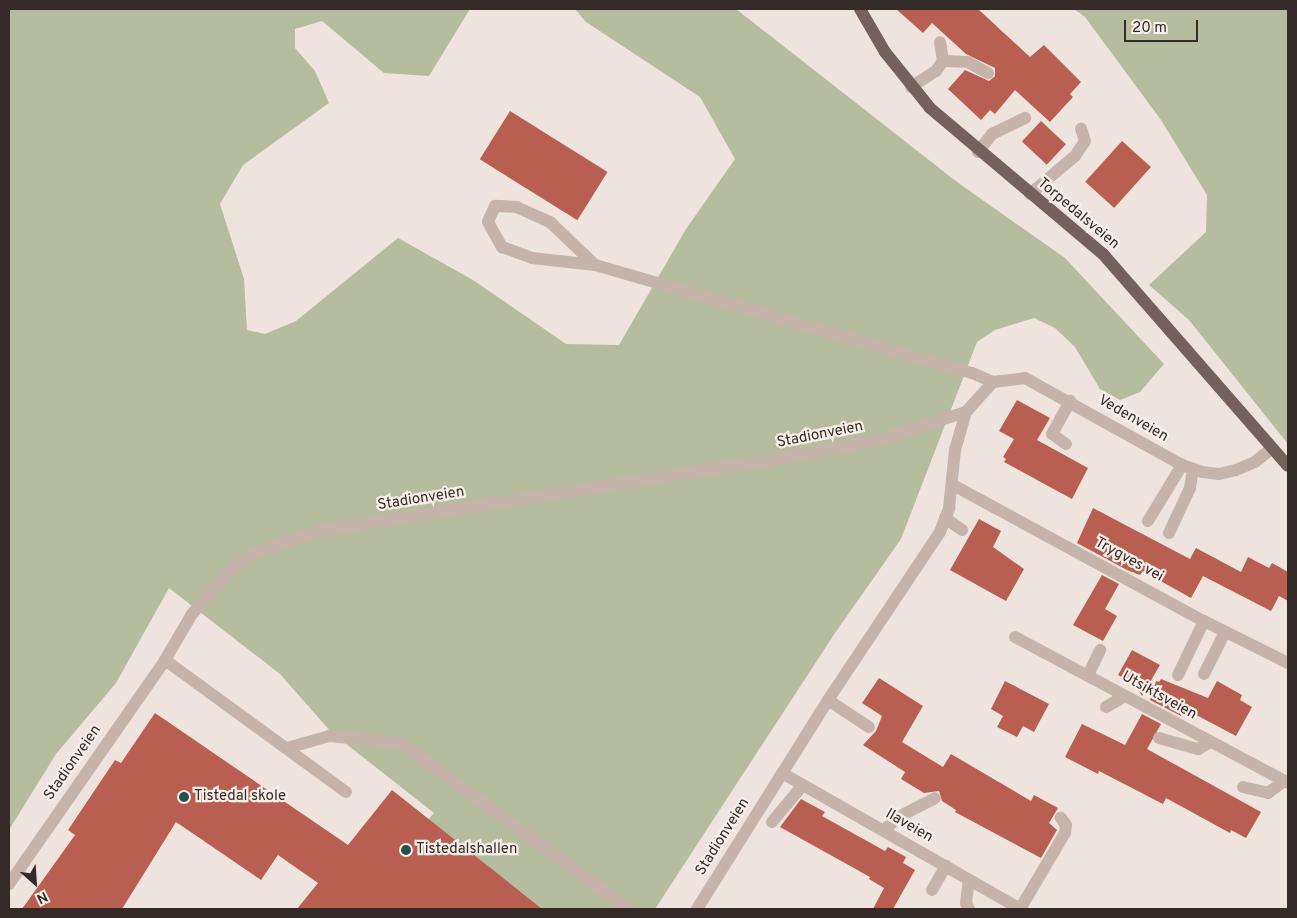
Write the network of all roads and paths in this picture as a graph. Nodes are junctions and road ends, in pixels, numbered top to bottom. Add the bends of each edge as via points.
1 (860, 9) edge
2 (940, 42) dead end
3 (943, 61) junction
4 (988, 73) dead end
5 (911, 87) junction
6 (1025, 118) dead end
7 (1081, 129) dead end
8 (978, 152) junction
9 (1030, 194) junction
10 (595, 266) junction
11 (993, 382) junction
12 (1070, 401) junction
13 (966, 412) junction
14 (1066, 444) dead end
15 (1271, 449) junction
16 (1288, 466) edge
17 (1188, 467) junction
18 (953, 485) junction
19 (945, 518) junction
20 (1148, 521) dead end
21 (962, 530) dead end
22 (1169, 533) dead end
23 (1204, 621) junction
24 (1225, 632) junction
25 (1015, 637) dead end
26 (1100, 650) dead end
27 (164, 660) junction
28 (1288, 663) edge
29 (1204, 674) dead end
30 (1088, 675) junction
31 (1178, 675) dead end
32 (1125, 696) junction
33 (828, 700) junction
34 (1106, 707) dead end
35 (869, 727) dead end
36 (1159, 738) dead end
37 (1209, 743) junction
38 (287, 748) junction
39 (782, 773) junction
40 (1286, 782) edge
41 (802, 786) junction
42 (1244, 787) dead end
43 (346, 792) dead end
44 (935, 798) dead end
45 (1061, 818) dead end
46 (772, 822) dead end
47 (884, 830) junction
48 (946, 866) junction
49 (969, 880) junction
50 (9, 884) edge
51 (932, 890) dead end
52 (629, 909) edge
53 (698, 909) edge
54 (969, 909) edge
55 (1020, 909) edge

1 - 5 main road, Torpedalsveien
2 - 3 street
3 - 4 street via 968,62
3 - 5 street via 936,71
5 - 8 main road, Torpedalsveien
6 - 8 street via 992,134
7 - 9 street via 1086,141 1075,156
8 - 9 main road, Torpedalsveien
9 - 15 main road, Torpedalsveien via 1103,254
10 - 10 street via 532,258 502,247 488,222 495,206 517,207 550,222
10 - 11 street via 972,373
11 - 12 street, Vedenveien via 1026,378
11 - 13 street
12 - 14 street via 1052,434
12 - 17 street, Vedenveien
13 - 18 street, Stadionveien via 956,450
13 - 27 street, Stadionveien via 875,441 318,531 279,542 253,553 233,568 192,614
15 - 16 main road
15 - 17 street, Vedenveien via 1255,462 1219,474
17 - 20 street
17 - 22 street via 1190,488
18 - 19 street, Stadionveien
18 - 23 street, Trygves vei
19 - 21 street
19 - 33 street, Stadionveien via 940,532
23 - 24 street, Trygves vei
23 - 31 street
24 - 28 street, Trygves vei
24 - 29 street
25 - 30 street, Utsiktsveien
26 - 30 street
27 - 38 street
27 - 50 street, Stadionveien
30 - 32 street, Utsiktsveien
32 - 34 street
32 - 37 street, Utsiktsveien
33 - 35 street
33 - 39 street, Stadionveien
36 - 37 street via 1198,749
37 - 40 street, Utsiktsveien
38 - 43 street
38 - 52 street via 329,736 401,742
39 - 41 street, Ilaveien
39 - 53 street, Stadionveien
40 - 42 street via 1268,793
41 - 46 street
41 - 47 street, Ilaveien
44 - 47 street via 900,816
45 - 55 street via 1066,825 1065,833
47 - 48 street, Ilaveien
48 - 49 street, Ilaveien
48 - 51 street
49 - 54 street via 966,903
49 - 55 street, Ilaveien

